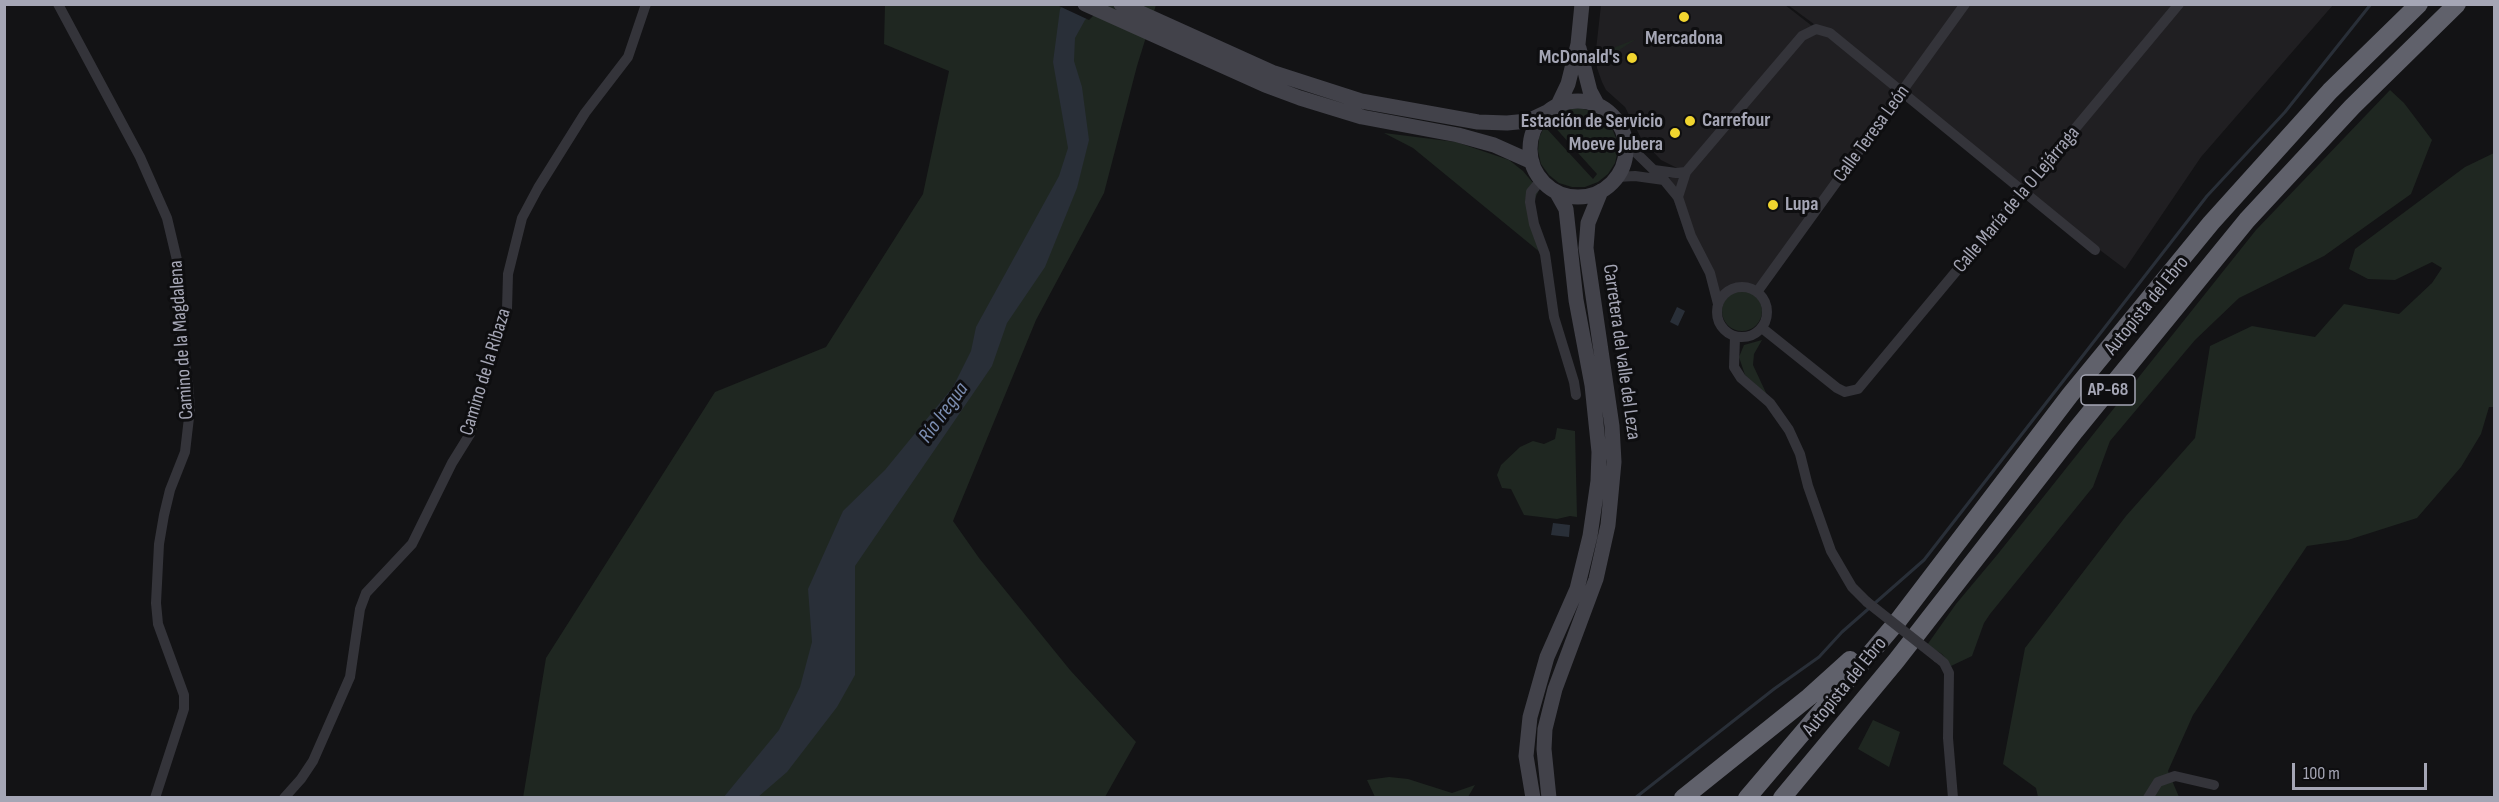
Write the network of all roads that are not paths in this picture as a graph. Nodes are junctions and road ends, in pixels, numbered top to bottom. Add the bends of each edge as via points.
1 (58, 4) edge
2 (646, 4) edge
3 (1084, 4) edge
4 (1121, 4) edge
5 (1582, 4) edge
6 (1965, 4) edge
7 (2179, 4) edge
8 (2419, 4) edge
9 (2457, 4) edge
10 (1168, 34) junction
11 (1578, 44) junction
12 (1903, 91) junction
13 (1597, 104) junction
14 (1552, 109) junction
15 (1627, 144) junction
16 (1532, 162) junction
17 (1654, 170) junction
18 (1686, 172) junction
19 (1617, 177) junction
20 (1541, 180) junction
21 (1664, 180) junction
22 (1601, 191) junction
23 (2023, 192) junction
24 (1557, 193) junction
25 (1678, 197) junction
26 (2095, 250) dead end
27 (1714, 286) junction
28 (1732, 290) junction
29 (1757, 292) junction
30 (1718, 304) junction
31 (1762, 328) junction
32 (1735, 337) junction
33 (1576, 395) dead end
34 (2029, 448) junction
35 (1979, 555) junction
36 (2214, 785) dead end
37 (155, 798) edge
38 (284, 798) edge
39 (1533, 798) edge
40 (1549, 798) edge
41 (1683, 798) edge
42 (1747, 798) edge
43 (1782, 798) edge
44 (1792, 798) edge
45 (1953, 798) edge
46 (2148, 798) edge

1 - 37 street, Camino de la Magdalena via 140,157 167,218 177,260 190,409 184,452 164,515 156,603 158,624 184,695 184,709
2 - 38 street, Camino de la Ribaza via 628,57 585,113 522,218 508,274 507,309 470,434 412,544 366,593 350,677 312,761
3 - 10 main road
4 - 10 main road
5 - 11 main road
6 - 12 street, Calle Teresa León
7 - 23 street, Calle María de la O Lejárraga
8 - 34 highway, Autopista del Ebro / AP-68 via 2240,189
9 - 35 highway, Autopista del Ebro / AP-68 via 2352,107 2247,220
10 - 14 main road via 1361,101 1478,122 1528,121
10 - 16 main road via 1300,98 1362,117 1458,135
11 - 13 main road
11 - 14 main road via 1568,84
12 - 18 street via 1830,33 1816,29 1802,36
12 - 23 street
12 - 29 street, Calle Teresa León
13 - 14 main road via 1581,100
13 - 15 main road via 1616,118
14 - 16 main road via 1534,130
15 - 17 street
15 - 19 main road via 1625,161
16 - 20 main road
17 - 18 street
17 - 21 street
18 - 25 street
19 - 21 street
19 - 22 main road
20 - 24 main road
20 - 33 street via 1530,202 1545,254 1554,317
21 - 25 street
22 - 24 main road via 1575,197
22 - 40 main road, Carretera del valle del Leza via 1588,223 1586,248 1614,462 1599,570 1555,689 1545,729
23 - 26 street
23 - 31 street, Calle María de la O Lejárraga via 1864,383 1851,391 1837,388
24 - 39 main road, Carretera del valle del Leza via 1566,209 1576,300 1592,385 1598,481 1577,589 1548,657 1528,730 1526,756
25 - 27 street
27 - 28 street
27 - 30 street
28 - 29 street via 1743,287
28 - 30 street
29 - 31 street via 1766,305
30 - 32 street via 1721,326
31 - 32 street via 1752,335
32 - 45 street, bridge via 1734,368 1770,403 1789,429 1831,551 1852,587 1944,663 1949,673 1948,738
34 - 41 highway via 1888,620 1837,674
34 - 42 highway, Autopista del Ebro / AP-68 via 1897,621
35 - 43 highway, Autopista del Ebro / AP-68
35 - 44 highway
36 - 46 street via 2175,776 2158,782

